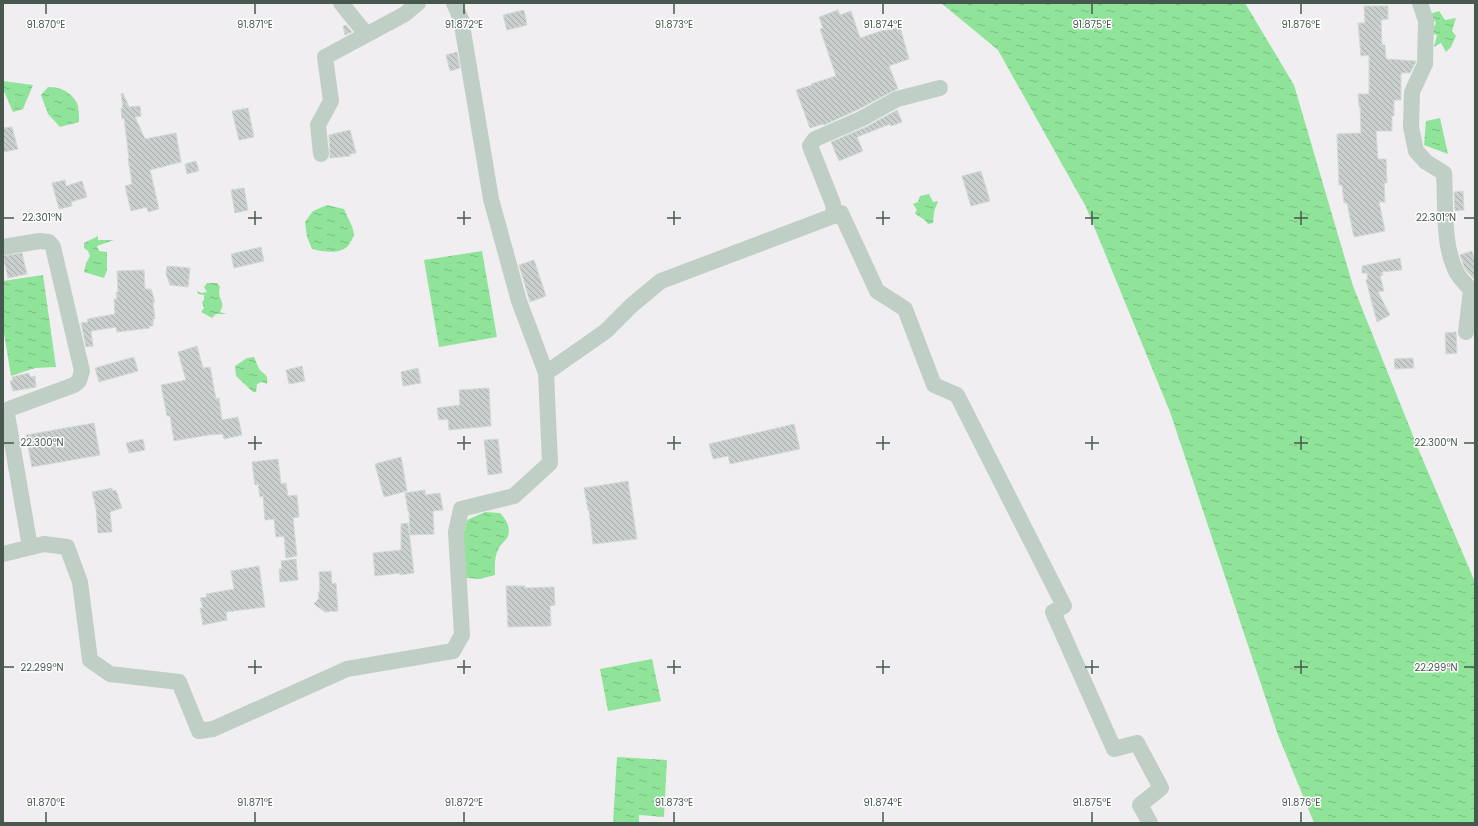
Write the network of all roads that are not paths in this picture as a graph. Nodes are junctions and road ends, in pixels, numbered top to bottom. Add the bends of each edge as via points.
1 (341, 3) edge
2 (418, 3) edge
3 (454, 3) edge
4 (1420, 3) edge
5 (366, 34) junction
6 (940, 88) dead end
7 (321, 154) dead end
8 (834, 216) junction
9 (3, 248) edge
10 (1473, 289) edge
11 (1466, 332) dead end
12 (546, 373) junction
13 (30, 547) junction
14 (3, 554) edge
15 (1150, 823) edge

1 - 5 street
2 - 5 street via 405,14
3 - 12 street via 461,19 492,199 519,301
4 - 10 street via 1426,21 1426,64 1412,92 1411,127 1416,152 1444,173 1449,252 1457,274
5 - 7 street via 325,57 331,101 318,125
6 - 8 street via 897,99 861,119 815,139 810,146 833,204
8 - 12 street via 660,281 606,331
8 - 15 street via 841,213 877,291 905,309 934,385 957,395 1064,606 1053,612 1114,749 1136,743 1161,788 1140,805
9 - 13 street via 40,241 49,242 53,247 82,371 79,382 74,385 10,409 7,414
10 - 11 street
12 - 13 street via 550,463 514,496 461,509 456,532 462,635 453,651 347,670 213,729 199,731 179,682 110,674 90,660 80,582 67,547 44,544
13 - 14 street

